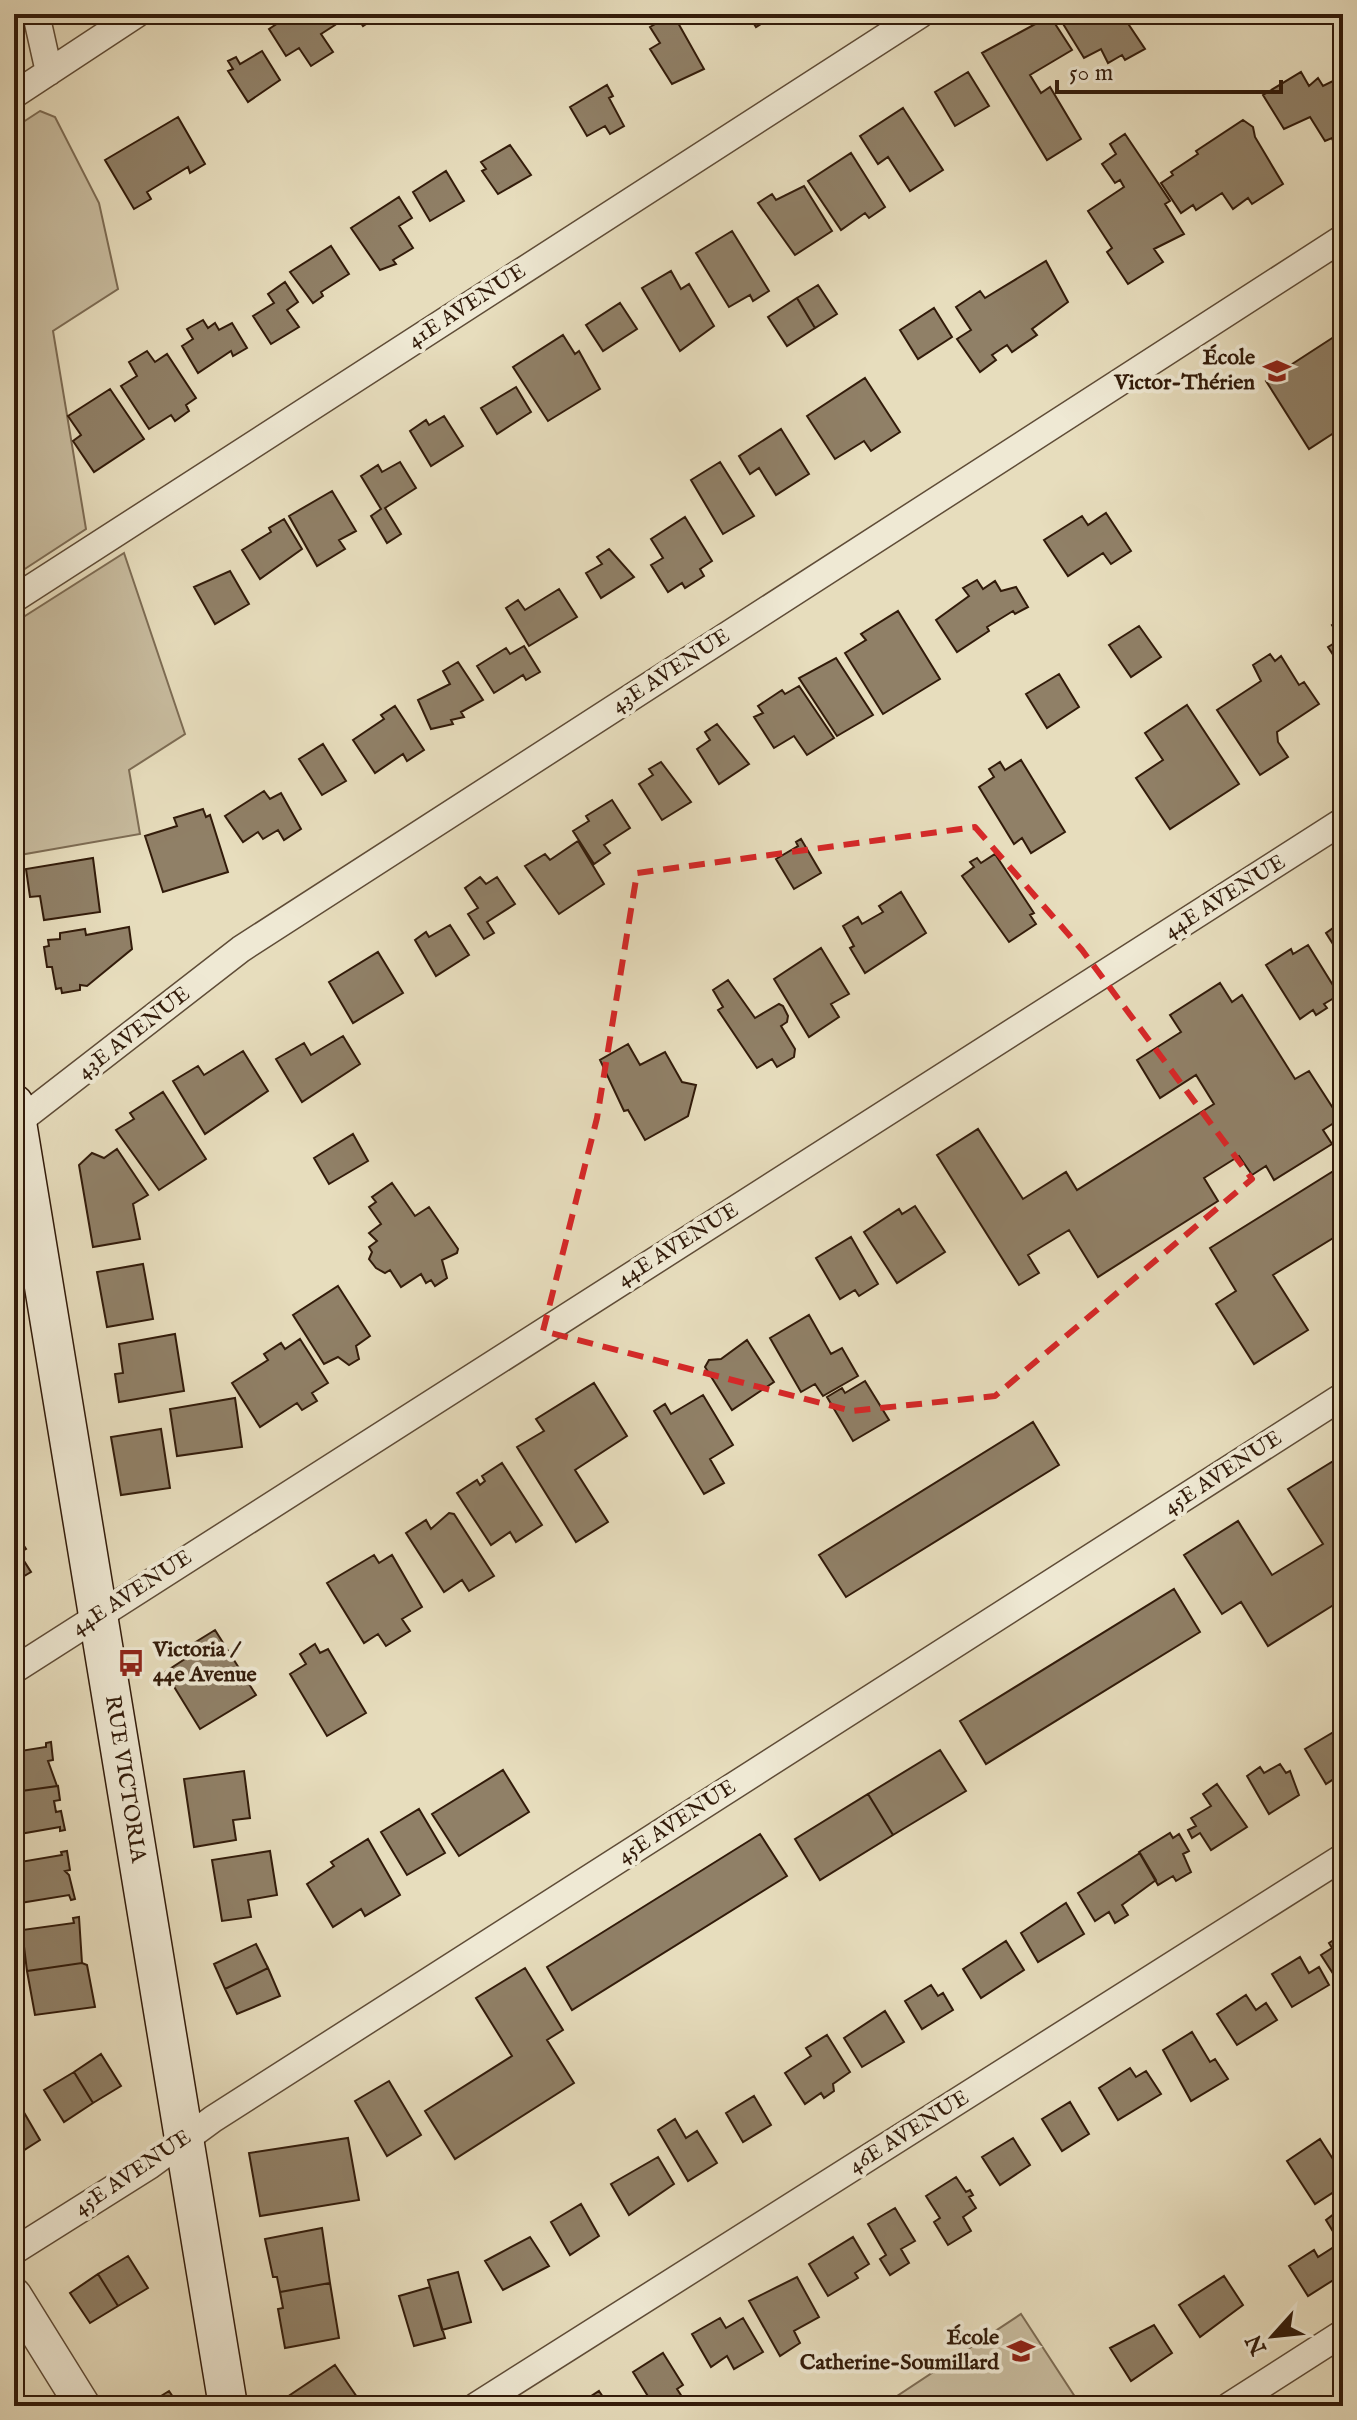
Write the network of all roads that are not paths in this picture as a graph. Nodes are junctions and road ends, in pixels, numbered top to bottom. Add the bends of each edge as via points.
1 (36, 14) edge
2 (137, 14) edge
3 (921, 14) edge
4 (49, 72) junction
5 (14, 95) edge
6 (1343, 238) edge
7 (14, 599) edge
8 (1343, 821) edge
9 (15, 1117) edge
10 (1343, 1396) edge
11 (98, 1614) junction
12 (14, 1670) edge
13 (1343, 1857) edge
14 (184, 2137) junction
15 (14, 2251) edge
16 (14, 2295) edge
17 (1343, 2333) edge
18 (83, 2406) edge
19 (228, 2406) edge
20 (476, 2406) edge
21 (1229, 2406) edge

1 - 4 street
2 - 4 street
3 - 7 street, 41E AVENUE
4 - 5 street
6 - 9 street, 43E AVENUE via 241,949
8 - 11 street, 44E AVENUE
9 - 11 main road, RUE VICTORIA
10 - 14 street, 45E AVENUE
11 - 12 street, 44E AVENUE
11 - 14 main road, RUE VICTORIA
13 - 20 street, 46E AVENUE
14 - 15 street, 45E AVENUE via 149,2166
14 - 19 main road, RUE VICTORIA
16 - 18 street
17 - 21 street

